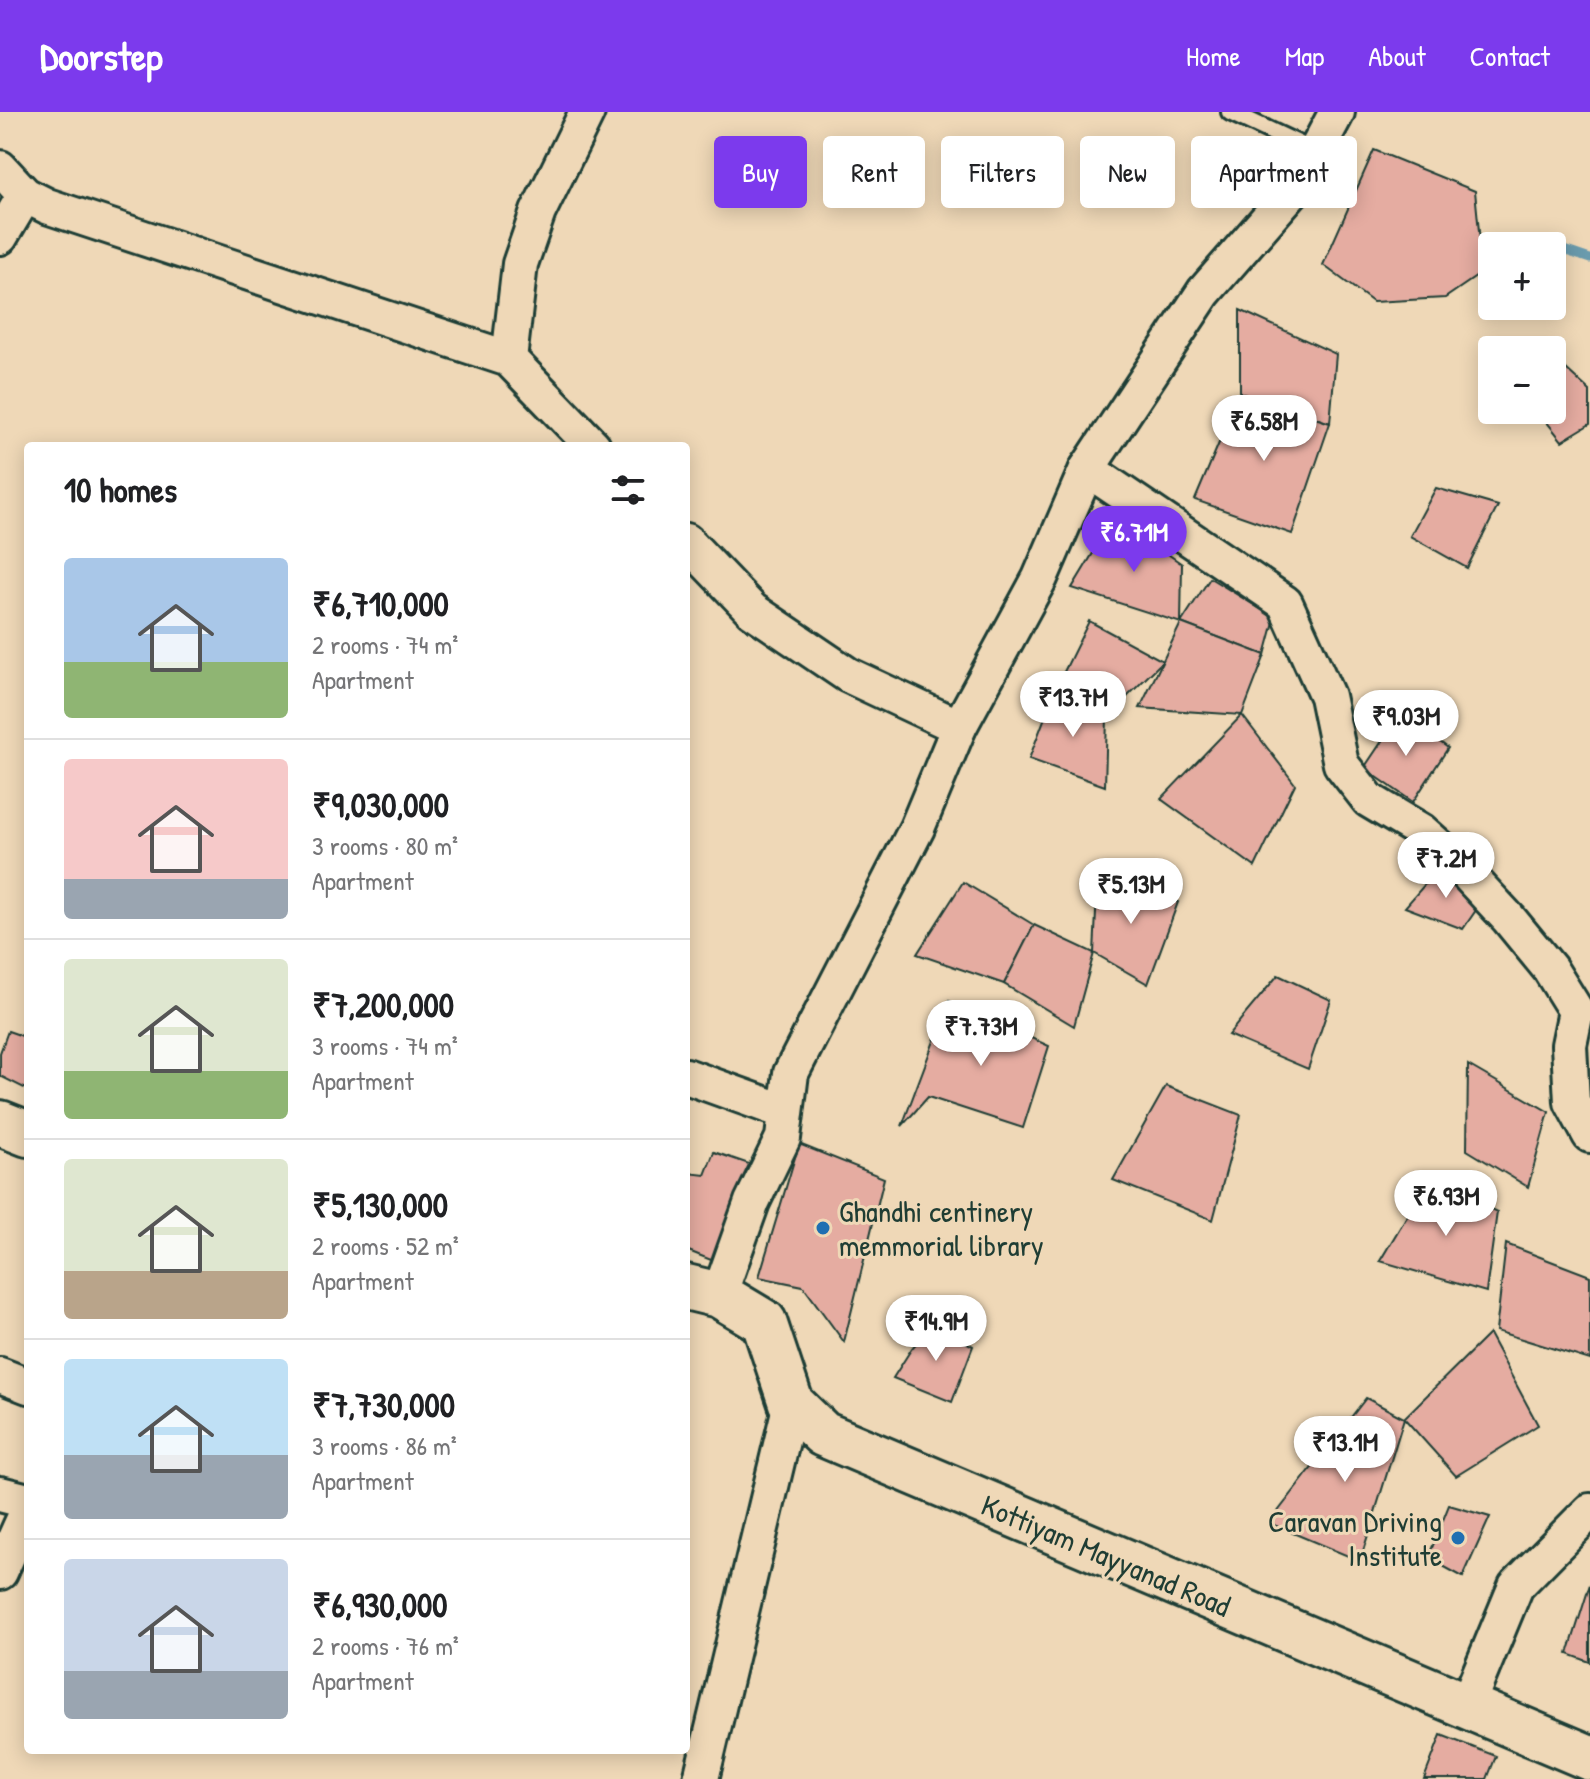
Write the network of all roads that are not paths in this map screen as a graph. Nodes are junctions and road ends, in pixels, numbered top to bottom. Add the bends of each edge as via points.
1 (587, 112) edge
2 (1230, 112) edge
3 (1337, 112) edge
4 (1281, 136) edge
5 (1324, 136) edge
6 (0, 168) edge
7 (25, 195) junction
8 (1277, 208) edge
9 (0, 237) edge
10 (509, 359) junction
11 (589, 442) edge
12 (1087, 469) junction
13 (690, 545) edge
14 (959, 727) junction
15 (690, 1077) edge
16 (786, 1112) junction
17 (0, 1123) edge
18 (24, 1132) edge
19 (1590, 1135) edge
20 (702, 1291) edge
21 (0, 1375) edge
22 (24, 1384) edge
23 (791, 1403) junction
24 (0, 1494) edge
25 (24, 1500) edge
26 (1590, 1511) edge
27 (24, 1519) edge
28 (0, 1572) edge
29 (1466, 1707) junction
30 (1590, 1758) edge
31 (701, 1779) edge

1 - 10 street via 538,212 520,264
2 - 4 lane
3 - 5 street
6 - 7 street
7 - 9 street
7 - 10 street
8 - 12 street via 1204,292
10 - 11 street
12 - 14 street via 1040,578
12 - 19 street via 1285,603 1327,696 1341,764 1369,800 1421,831 1458,864 1550,969 1576,1011 1569,1045 1572,1102
13 - 14 street via 752,610 848,675
14 - 16 street via 917,828 791,1073
15 - 16 street
16 - 20 street via 783,1138
17 - 18 main road
20 - 23 main road, Kottiyam Mayyanad Road via 764,1322
21 - 22 street
23 - 29 main road, Kottiyam Mayyanad Road via 823,1434
23 - 31 street
24 - 25 street
26 - 29 street via 1516,1586
27 - 28 street
29 - 30 main road, Kottiyam Mayyanad Road

